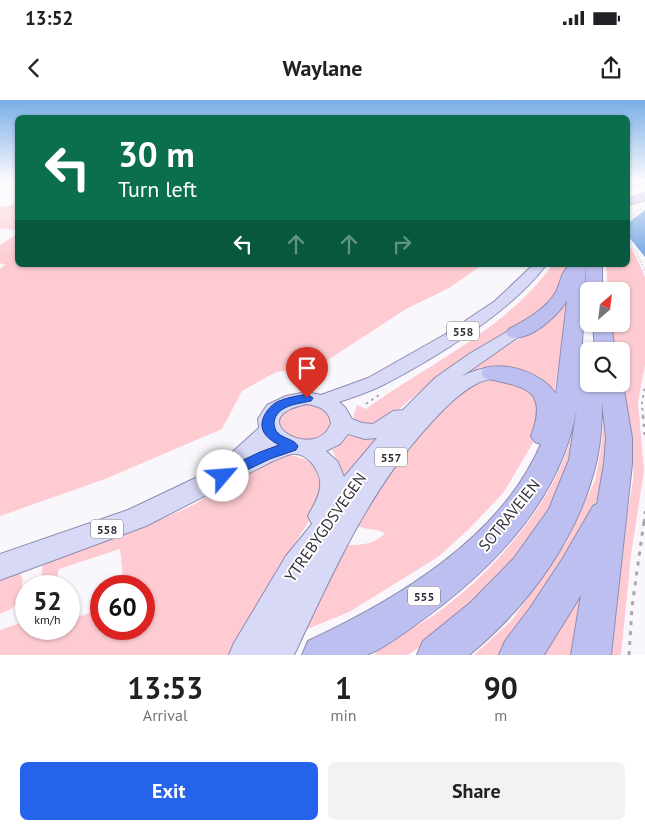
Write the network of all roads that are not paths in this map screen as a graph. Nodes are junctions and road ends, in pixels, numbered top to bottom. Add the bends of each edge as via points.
1 (538, 267) edge
2 (572, 267) edge
3 (578, 267) edge
4 (594, 267) edge
5 (595, 282) edge
6 (516, 333) joint
7 (492, 373) joint
8 (442, 382) junction
9 (591, 392) edge
10 (613, 392) edge
11 (335, 412) junction
12 (269, 431) junction
13 (298, 447) junction
14 (210, 482) junction
15 (614, 493) junction
16 (512, 518) junction
17 (0, 567) edge
18 (308, 568) junction
19 (246, 655) edge
20 (276, 655) edge
21 (322, 655) edge
22 (437, 655) edge
23 (519, 655) edge
24 (591, 655) edge

1 - 11 main road, 558 via 500,304 470,326 375,382 369,390
2 - 6 highway via 569,282 558,303 542,318
3 - 16 highway, SOTRAVEIEN / 555 via 567,391 559,432 544,472
4 - 5 highway
6 - 8 main road, YTREBYGDSVEGEN / 557
7 - 16 highway, 555 via 529,382 542,393 550,408 543,441 520,487
7 - 18 main road, 557 via 472,377 432,411 403,442
8 - 11 main road, 557 via 382,430 359,431
8 - 18 main road, YTREBYGDSVEGEN / 557 via 372,460
9 - 22 highway via 583,460 564,512 548,540 491,610
10 - 15 highway via 619,438
11 - 12 main road, 558 via 307,398 282,404 268,419
11 - 13 main road, 558 via 337,435 315,446
12 - 13 main road via 278,440
12 - 14 main road, 558 via 248,453
13 - 14 main road, 558 via 265,455
13 - 18 main road, 557 via 322,457 328,464 333,481 326,507 308,535
14 - 17 main road, 558 via 137,518
15 - 23 highway via 572,578
15 - 24 highway
16 - 21 highway, SOTRAVEIEN / 555 via 480,553 444,582 400,612
18 - 19 main road, YTREBYGDSVEGEN / 557 via 272,607
18 - 20 main road, 557

